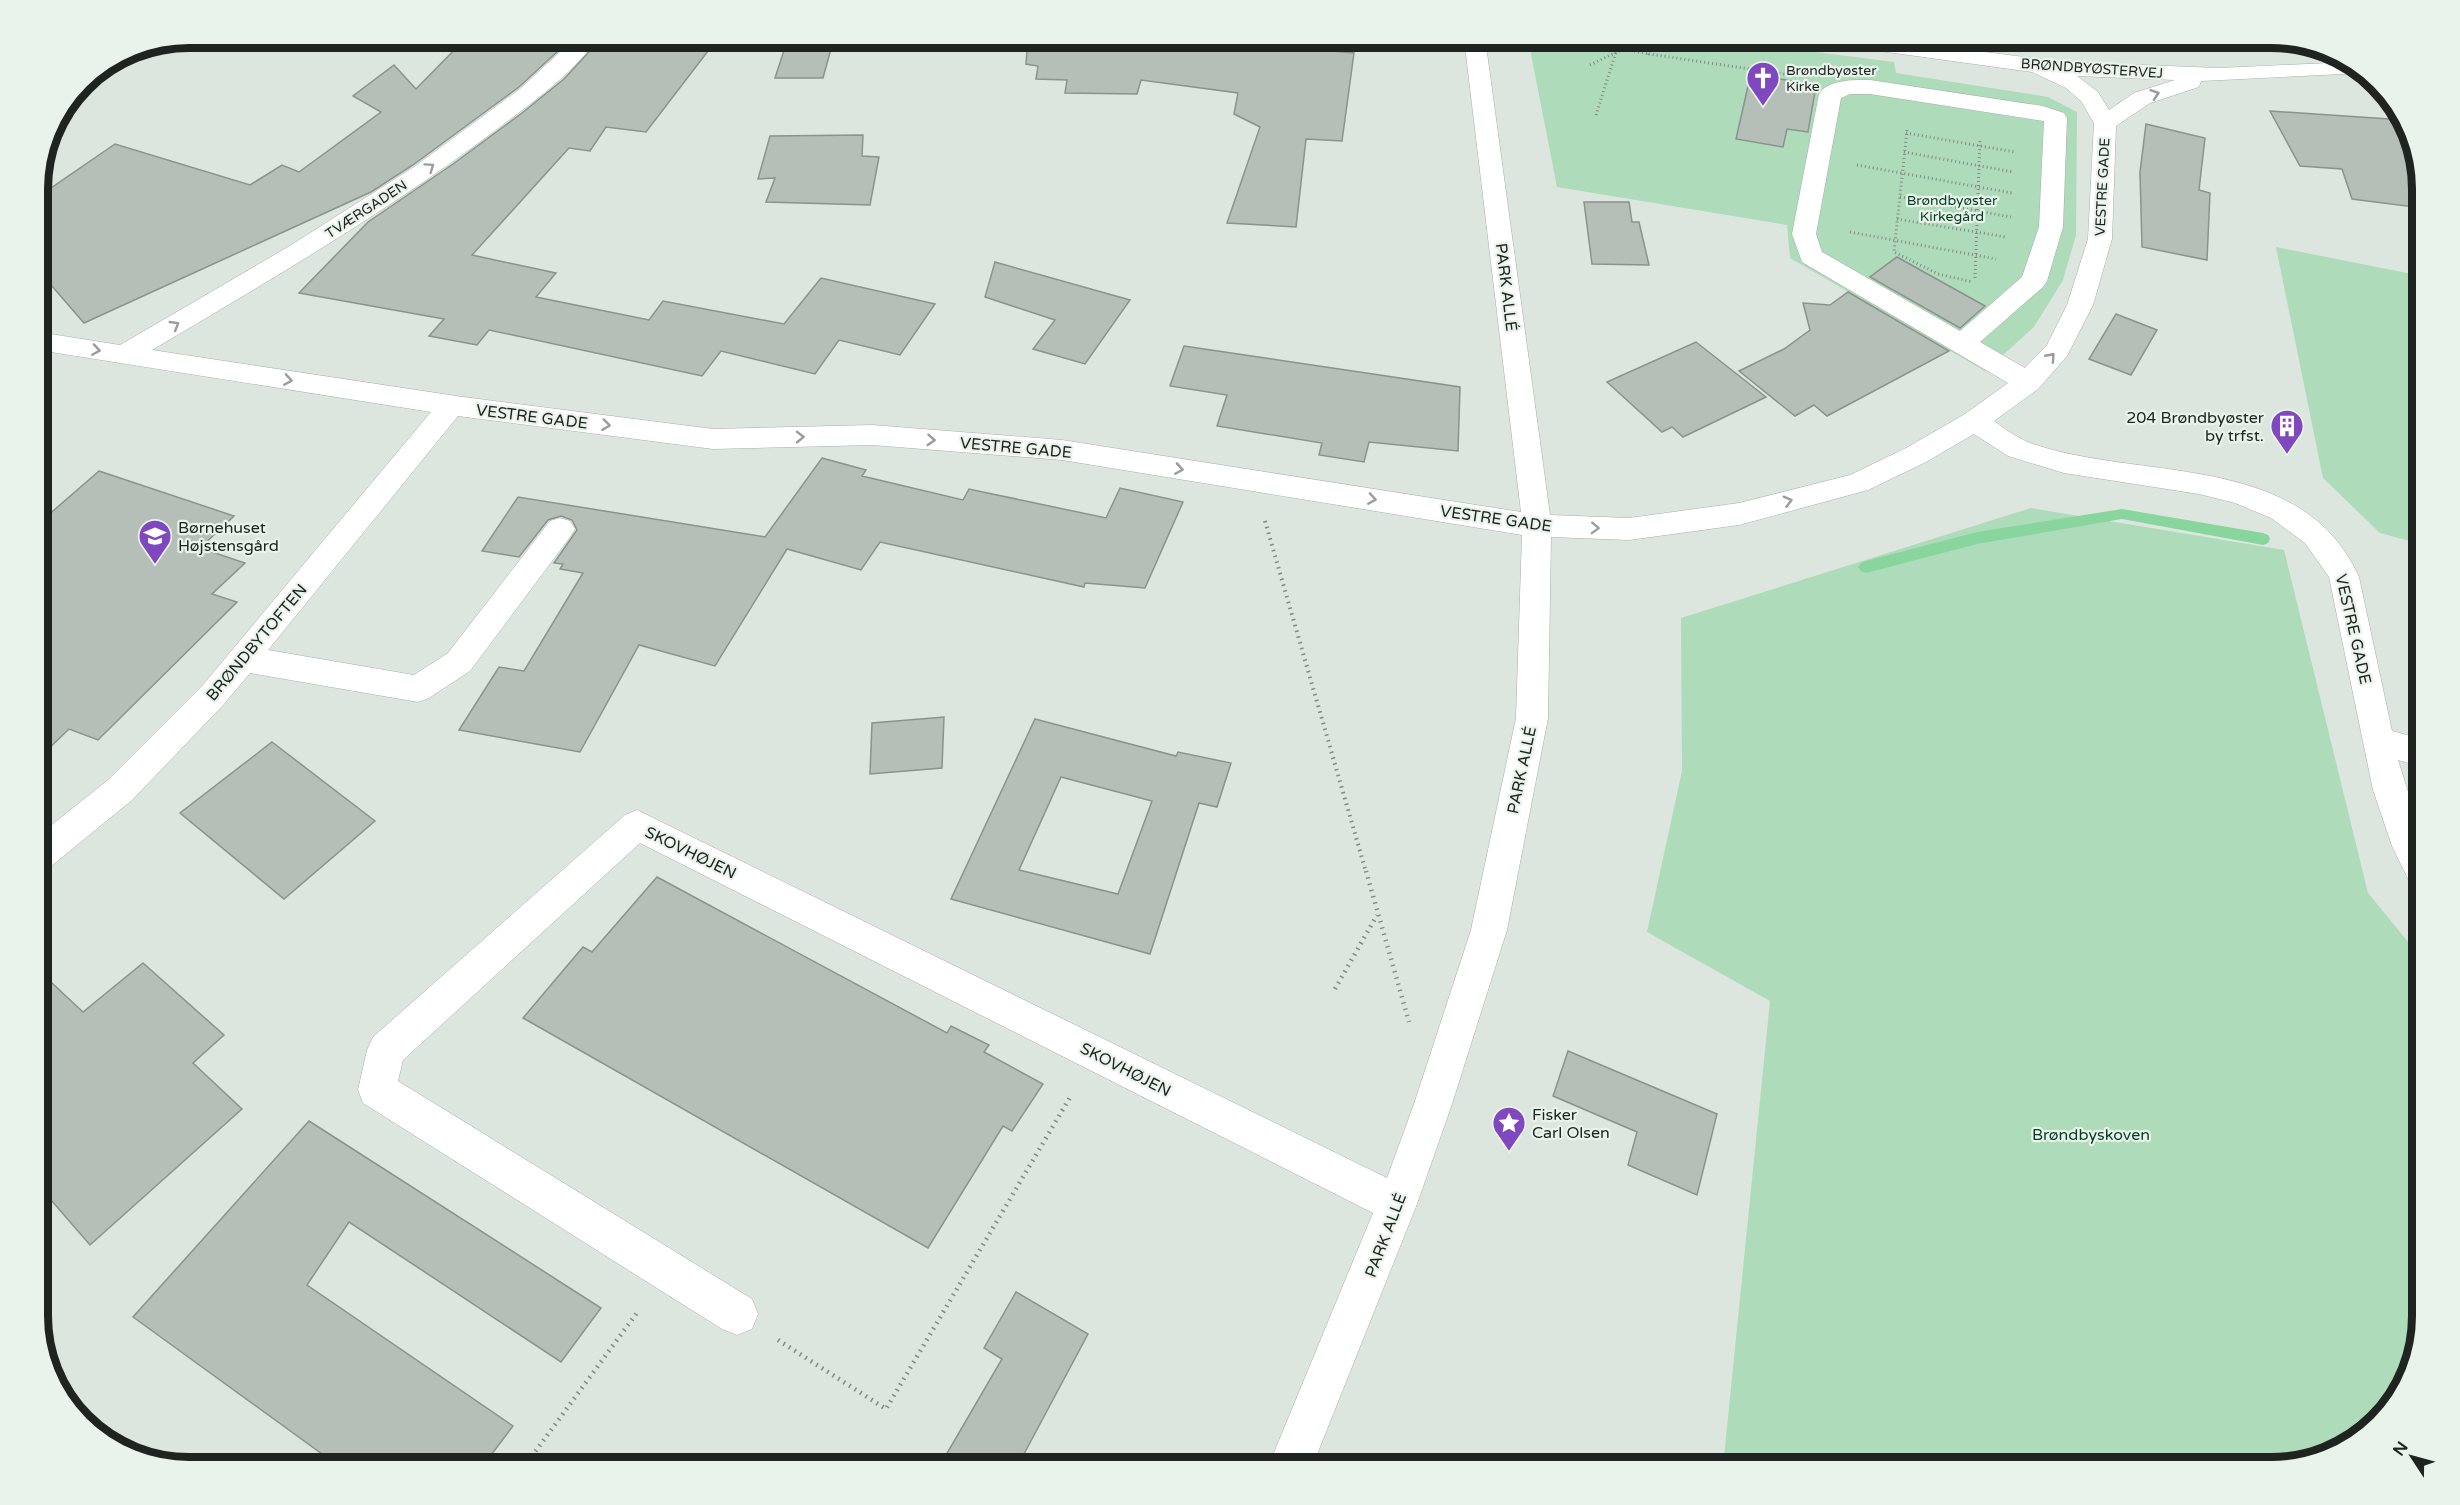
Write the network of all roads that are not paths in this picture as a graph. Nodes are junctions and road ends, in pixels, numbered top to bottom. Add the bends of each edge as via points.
1 (578, 48) edge
2 (1476, 48) edge
3 (1922, 48) edge
4 (2040, 67) junction
5 (2344, 69) edge
6 (2219, 75) junction
7 (2105, 123) junction
8 (48, 342) edge
9 (1962, 343) junction
10 (125, 354) junction
11 (2028, 382) junction
12 (452, 405) junction
13 (1974, 421) junction
14 (1537, 526) junction
15 (561, 529) dead end
16 (244, 659) junction
17 (2379, 741) junction
18 (2412, 750) edge
19 (48, 848) edge
20 (2412, 851) edge
21 (1397, 1204) junction
22 (736, 1314) road end
23 (1294, 1457) edge

10 -> 1 street, TVÆRGADEN via 335,230 430,168 507,111
2 - 14 street, PARK ALLÉ
3 - 4 street, BRØNDBYØSTERVEJ
4 - 6 street, BRØNDBYØSTERVEJ
4 - 7 street, VESTRE GADE via 2074,83 2090,97
5 - 6 street, BRØNDBYØSTERVEJ
7 -> 6 street, VESTRE GADE via 2142,98
11 -> 7 street, VESTRE GADE via 2058,350 2080,305 2100,239
8 -> 10 street, VESTRE GADE
9 - 9 street via 2034,282 2049,212 2056,118 1870,87 1847,87 1830,94 1805,223 1811,256
9 - 11 street
10 -> 12 street, VESTRE GADE
11 - 13 street, VESTRE GADE
12 -> 14 street, VESTRE GADE via 713,439 872,435 1062,450
12 - 16 street, BRØNDBYTOFTEN
14 -> 13 street, VESTRE GADE via 1629,529 1739,514 1858,483
13 - 17 street, VESTRE GADE via 2009,444 2051,460 2230,490 2289,515 2320,538 2343,573
14 - 21 street, PARK ALLÉ via 1532,718 1489,930
15 - 16 street via 459,662 418,688
16 - 19 street, BRØNDBYTOFTEN via 120,790
17 - 18 street
17 - 20 street, VESTRE GADE via 2390,793
21 - 22 street, SKOVHØJEN via 637,825 386,1050 377,1090
21 - 23 street, PARK ALLÉ

